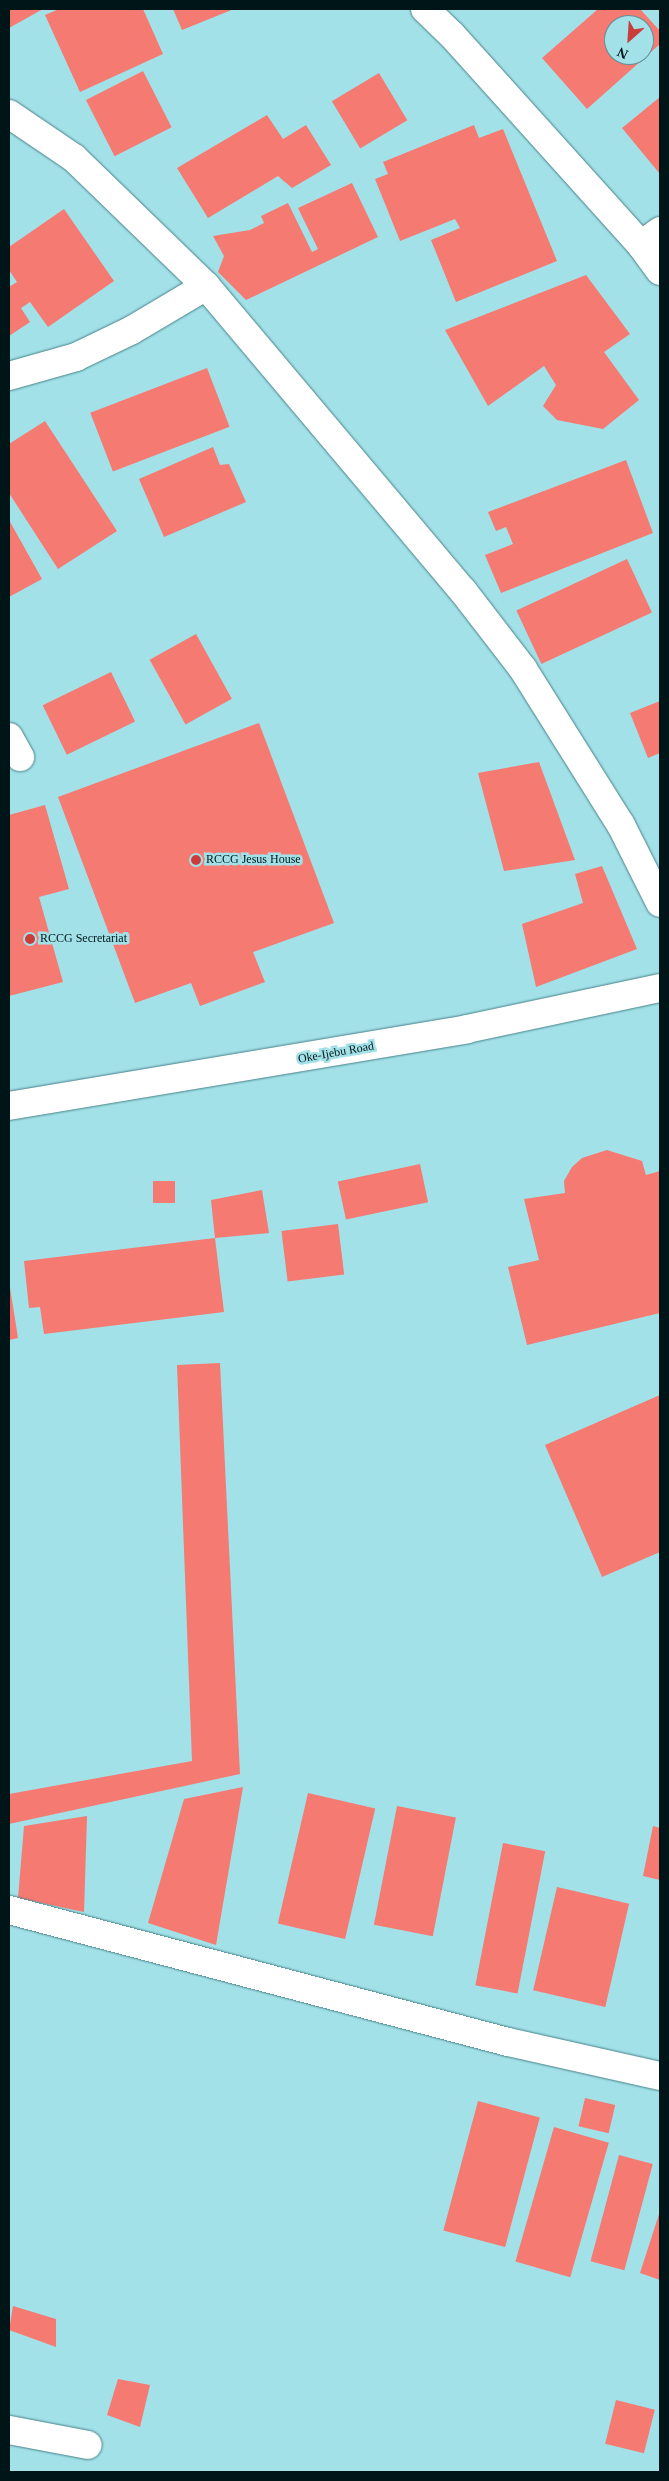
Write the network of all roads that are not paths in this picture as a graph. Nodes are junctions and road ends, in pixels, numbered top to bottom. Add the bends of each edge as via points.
1 (425, 9) edge
2 (9, 114) edge
3 (651, 238) edge
4 (660, 271) edge
5 (206, 286) junction
6 (9, 376) edge
7 (660, 903) edge
8 (660, 988) edge
9 (9, 1106) edge
10 (9, 1910) edge
11 (660, 2076) edge
12 (9, 2430) edge
13 (88, 2445) dead end

1 - 3 street
2 - 5 street via 74,158
3 - 4 street
5 - 6 street via 132,330 76,357
5 - 7 street via 463,591 523,669 621,824
8 - 9 street, Oke-Ijebu Road via 458,1031
10 - 11 street via 508,2042
12 - 13 street

